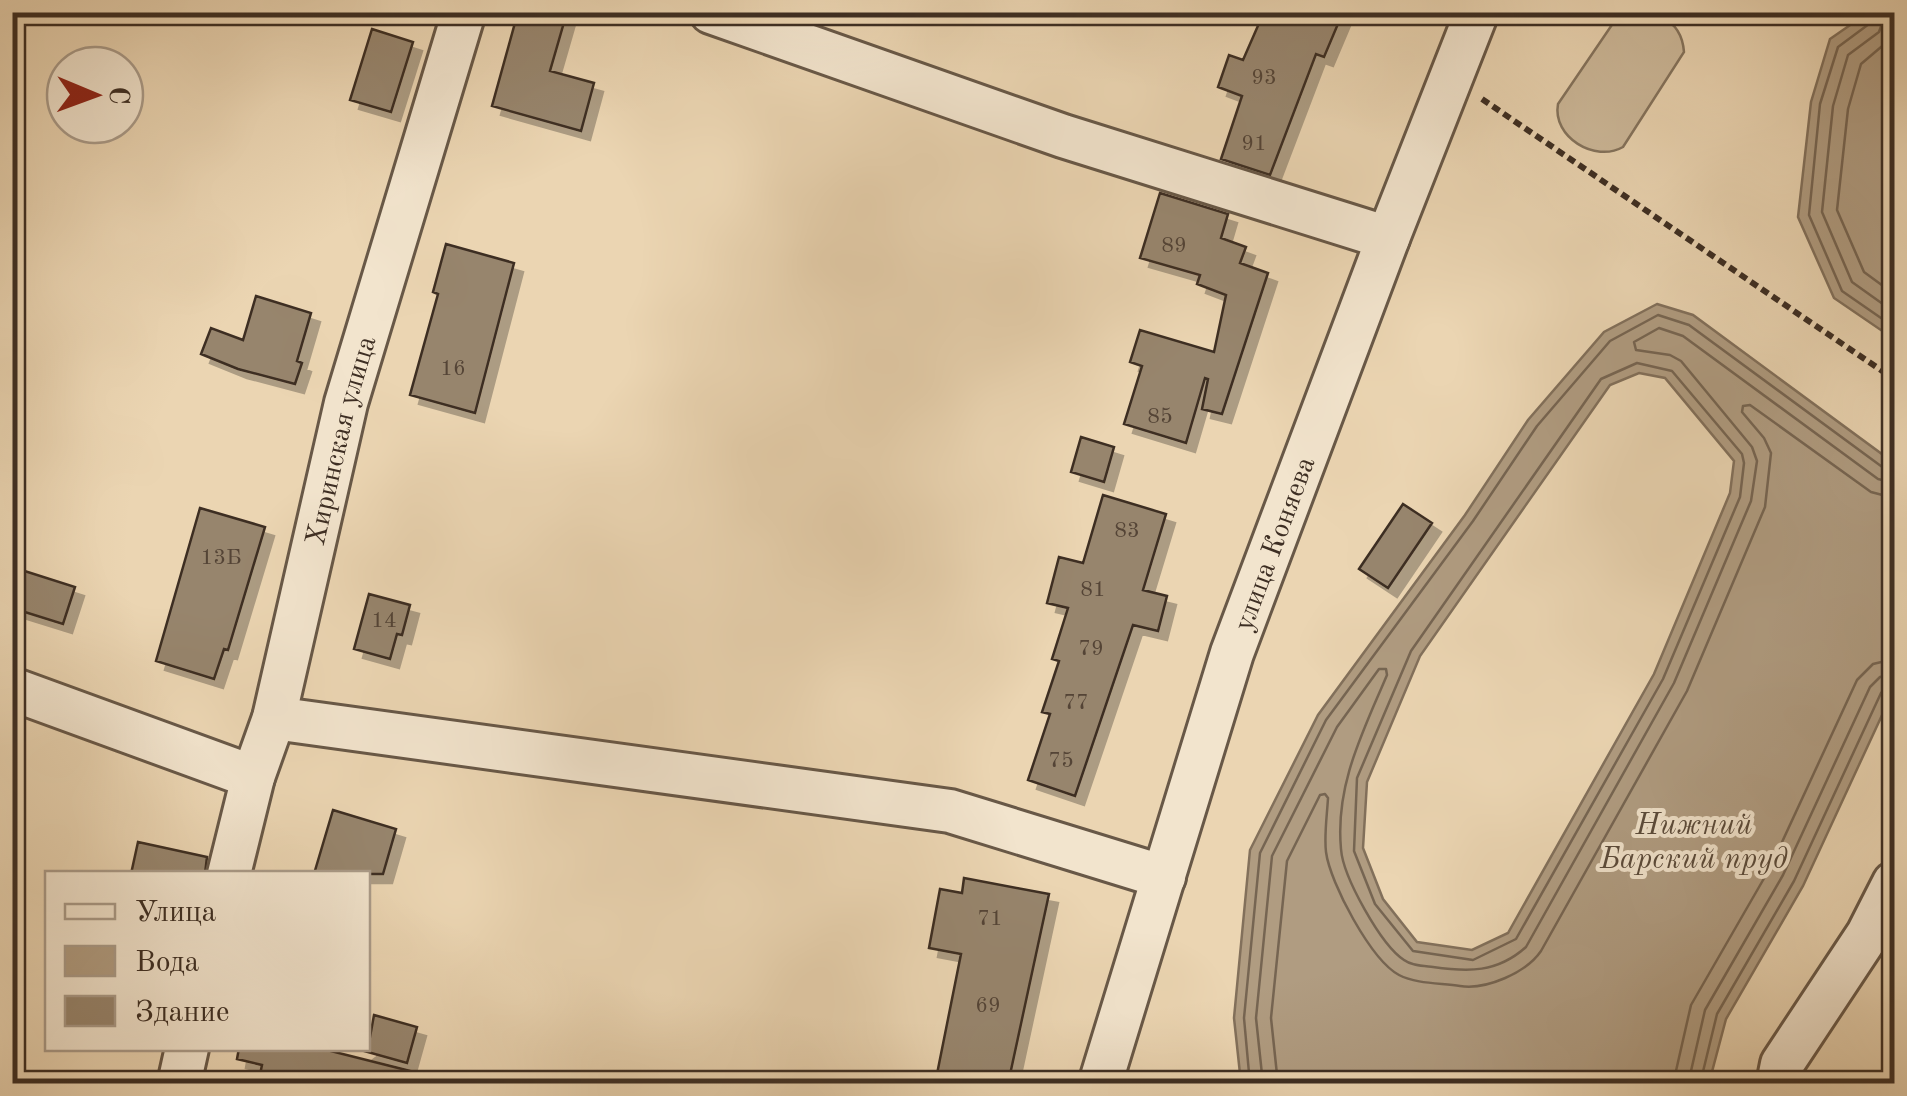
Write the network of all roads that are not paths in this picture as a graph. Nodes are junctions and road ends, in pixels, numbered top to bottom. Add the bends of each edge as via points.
1 (464, 12) edge
2 (711, 12) edge
3 (1477, 12) edge
4 (1388, 238) junction
5 (12, 690) edge
6 (274, 718) junction
7 (252, 777) junction
8 (230, 871) edge
9 (1164, 876) junction
10 (1894, 883) edge
11 (186, 1051) edge
12 (179, 1084) edge
13 (1100, 1084) edge
14 (1778, 1084) edge

1 - 6 street, Хиринская улица via 346,403
2 - 4 street via 1062,136
3 - 4 street, улица Коняева
4 - 9 street, улица Коняева via 1232,653
5 - 7 street
6 - 7 street, Хиринская улица
6 - 9 street via 950,811
7 - 8 street, Хиринская улица
9 - 13 street, улица Коняева
10 - 14 street via 1782,1064
11 - 12 street

